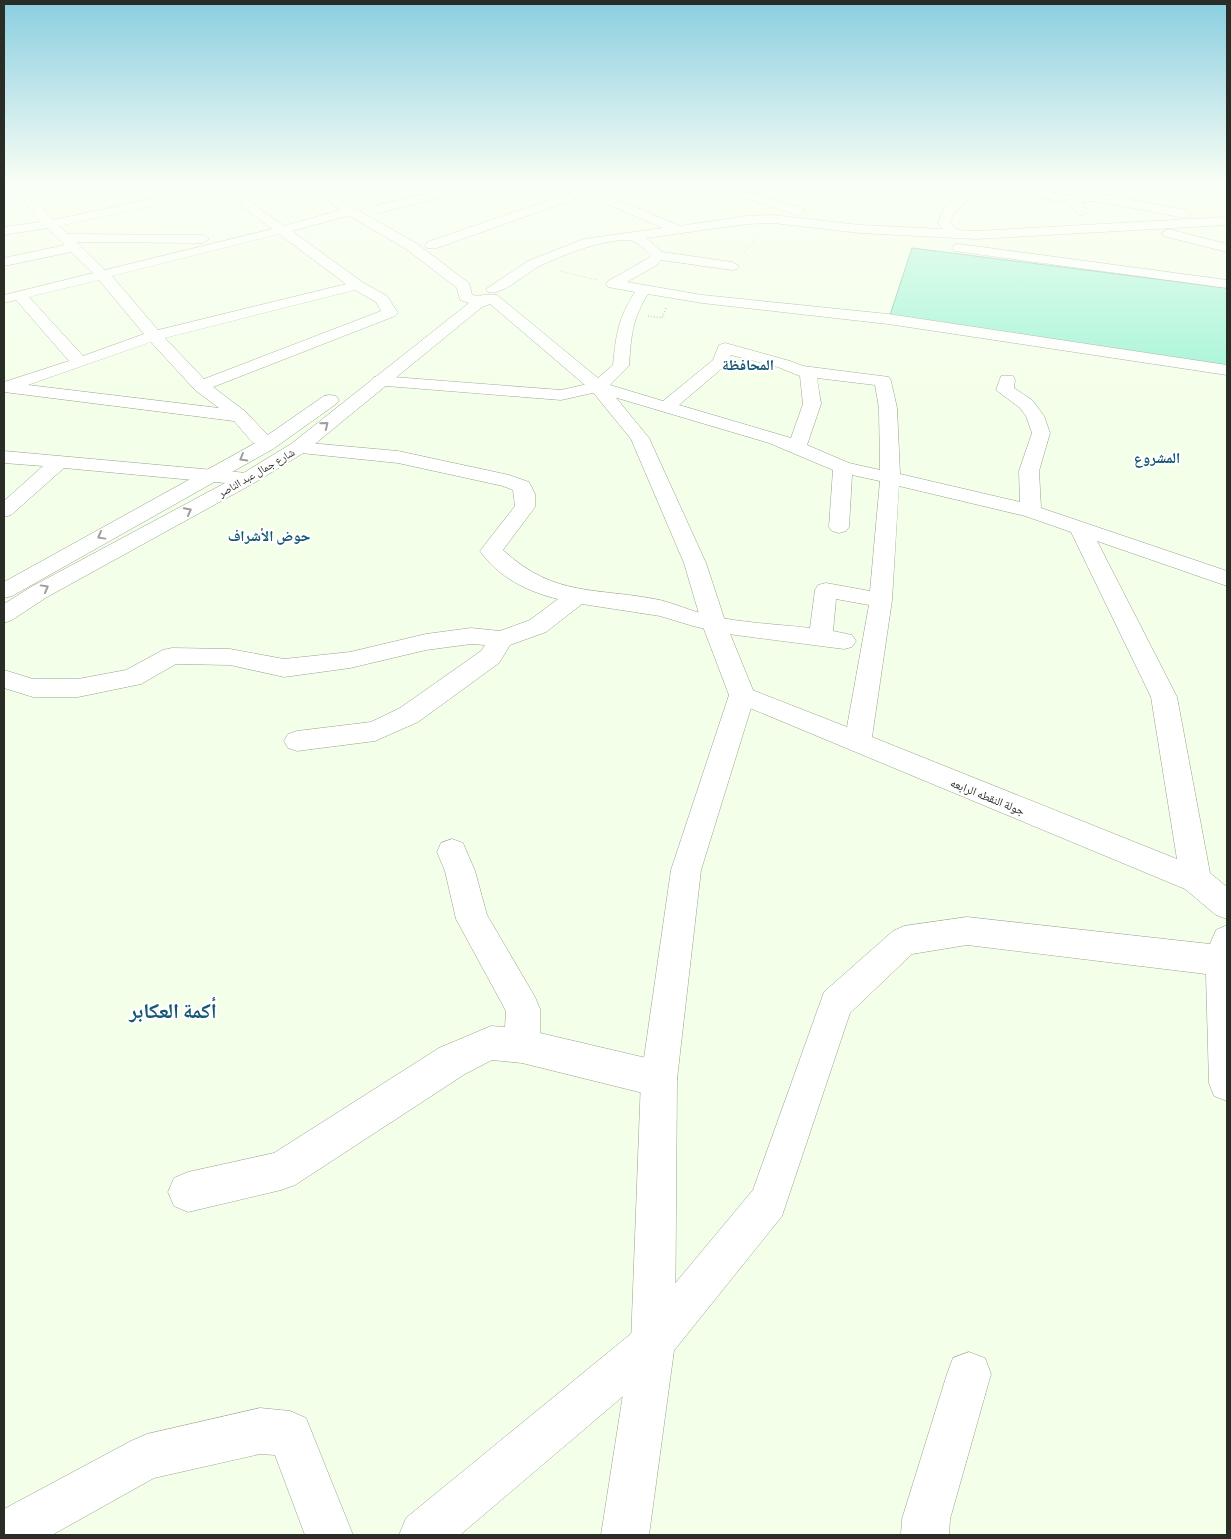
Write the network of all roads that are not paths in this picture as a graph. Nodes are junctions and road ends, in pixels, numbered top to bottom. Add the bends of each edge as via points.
1 (19, 258) edge
2 (86, 258) edge
3 (169, 258) edge
4 (321, 258) edge
5 (427, 258) edge
6 (548, 258) edge
7 (656, 258) edge
8 (677, 258) edge
9 (1030, 258) edge
10 (4, 262) edge
11 (732, 266) dead end
12 (103, 274) junction
13 (357, 284) junction
14 (1227, 284) edge
15 (644, 289) junction
16 (482, 292) junction
17 (19, 295) junction
18 (4, 299) edge
19 (154, 336) junction
20 (80, 363) junction
21 (1227, 370) edge
22 (808, 372) junction
23 (1007, 380) dead end
24 (380, 381) junction
25 (202, 386) junction
26 (4, 387) edge
27 (598, 387) junction
28 (666, 407) junction
29 (240, 416) junction
30 (266, 445) junction
31 (797, 447) junction
32 (298, 448) junction
33 (4, 457) edge
34 (58, 463) junction
35 (843, 467) junction
36 (211, 476) junction
37 (890, 478) junction
38 (247, 479) junction
39 (4, 511) edge
40 (1031, 511) junction
41 (839, 527) dead end
42 (1079, 527) junction
43 (1227, 579) edge
44 (4, 590) edge
45 (577, 596) junction
46 (881, 600) junction
47 (4, 615) edge
48 (714, 624) junction
49 (501, 639) junction
50 (4, 679) edge
51 (742, 695) junction
52 (297, 741) dead end
53 (858, 743) junction
54 (452, 852) dead end
55 (1196, 880) junction
56 (1227, 906) edge
57 (1225, 950) edge
58 (522, 1046) junction
59 (659, 1079) junction
60 (1227, 1083) edge
61 (188, 1192) dead end
62 (654, 1344) junction
63 (969, 1374) dead end
64 (5, 1535) edge
65 (329, 1535) edge
66 (423, 1535) edge
67 (625, 1535) edge
68 (925, 1535) edge

1 - 10 street
2 - 12 street
3 - 12 street
4 - 13 street
5 - 16 street via 464,286
6 - 16 street
7 - 15 street via 613,284
8 - 11 street
9 - 14 street
12 - 17 street
12 - 19 street
13 - 19 street
13 - 25 street via 382,299 390,313
15 - 21 street via 888,319
15 - 27 street via 630,313 620,366
16 - 24 street, شارع جمال عبد الناصر via 476,304
16 - 27 street
16 - 30 street, شارع جمال عبد الناصر via 461,301 393,356
17 - 18 street
17 - 20 street
19 - 20 street
19 - 25 street
20 - 26 street
22 - 28 street via 726,348 720,362
22 - 31 street via 812,404
22 - 37 street via 883,381 888,408
23 - 40 street via 1005,390 1026,404 1041,433 1030,471
24 - 27 street via 561,395
32 -> 24 street, شارع جمال عبد الناصر
25 - 29 street
26 - 29 street
27 - 28 street
27 - 48 street via 640,438 695,563
28 - 31 street
29 - 30 street
30 -> 36 street, شارع جمال عبد الناصر
31 - 35 street
32 - 38 street, شارع جمال عبد الناصر
32 - 45 street via 398,457 509,480 522,486 525,507 491,551 532,584
33 - 34 street
34 - 36 street
34 - 39 street
35 - 37 street
35 - 41 street
36 - 38 street
36 -> 44 street, شارع جمال عبد الناصر
37 - 40 street
37 - 46 street
47 -> 38 street, شارع جمال عبد الناصر via 39,592
40 - 42 street
42 - 43 street
42 - 55 street via 1164,697
45 - 48 street via 659,607
45 - 49 street via 538,626
46 - 48 street via 826,590 833,639
46 - 53 street
48 - 51 street
49 - 50 street via 471,636 426,642 350,660 284,668 230,657 172,656 132,678 78,688 33,688
49 - 52 street via 490,657 409,715 375,731
51 - 53 street, جولة النقطه الرابعه
51 - 59 street via 686,870
53 - 55 street, جولة النقطه الرابعه
54 - 58 street via 472,919 523,1009
55 - 56 street, جولة النقطه الرابعه
57 - 60 street
57 - 62 street via 967,930 904,941 836,1003 768,1202
58 - 59 street
58 - 61 street via 490,1043 452,1062 281,1171
59 - 62 street
62 - 66 street
62 - 67 street
63 - 68 street via 926,1518
64 - 65 street via 147,1457 260,1431 290,1434

